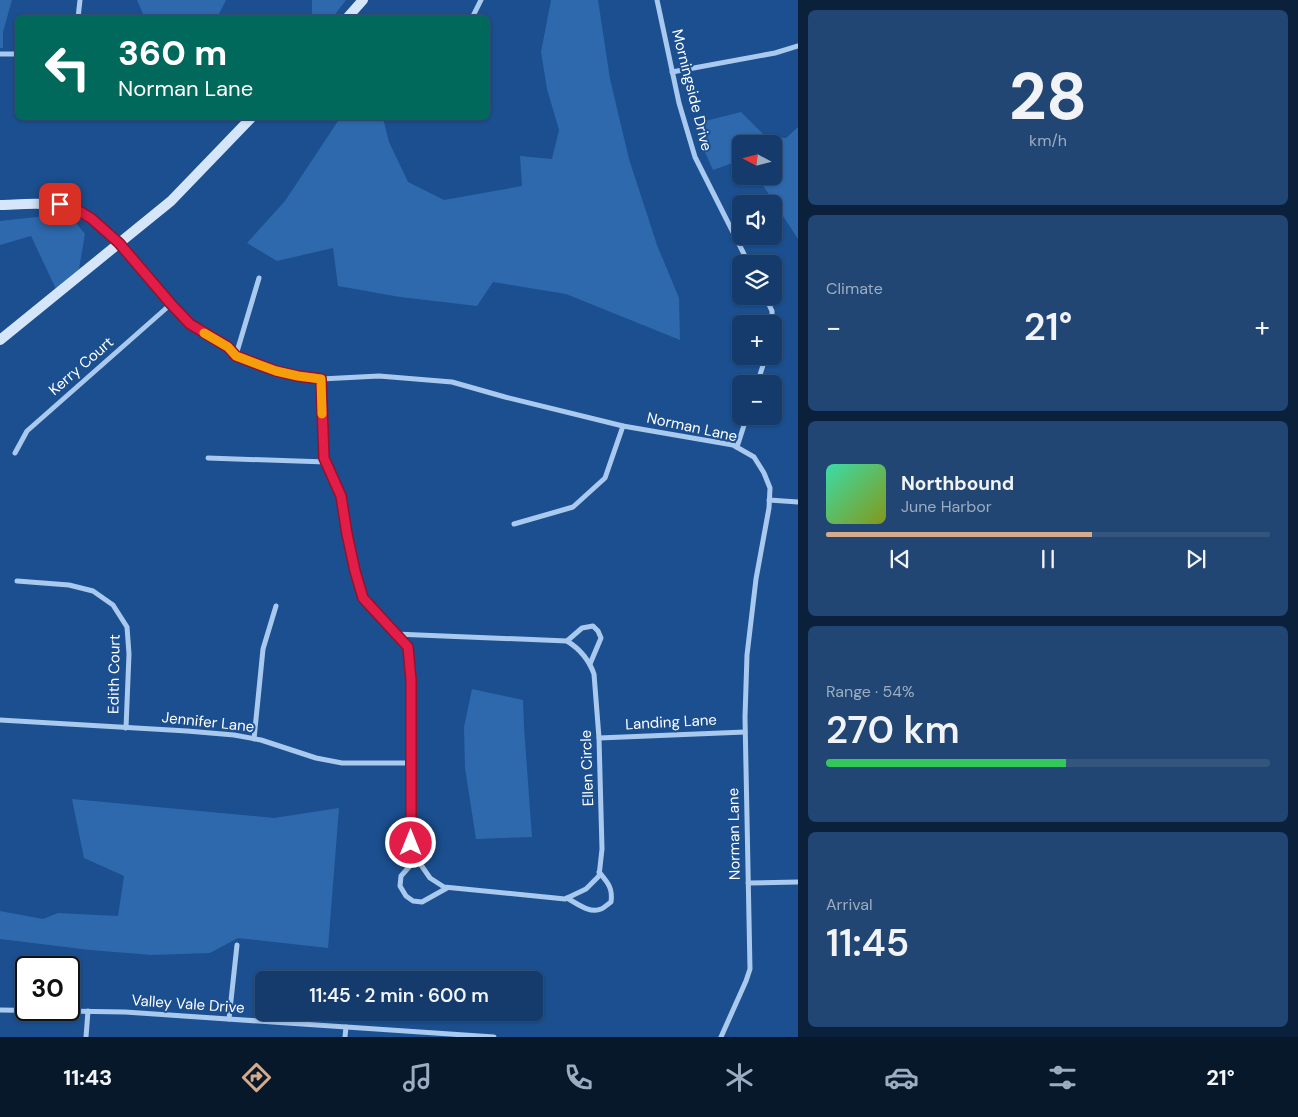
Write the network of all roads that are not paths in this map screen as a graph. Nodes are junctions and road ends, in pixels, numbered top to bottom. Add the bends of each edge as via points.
1 (80, 0) edge
2 (363, 0) edge
3 (481, 0) edge
4 (657, 0) edge
5 (78, 15) edge
6 (350, 15) edge
7 (474, 15) edge
8 (798, 46) edge
9 (0, 54) edge
10 (15, 54) edge
11 (672, 72) junction
12 (249, 120) edge
13 (0, 206) edge
14 (119, 243) junction
15 (744, 255) edge
16 (259, 278) dead end
17 (171, 304) junction
18 (0, 340) edge
19 (236, 356) junction
20 (321, 379) junction
21 (744, 425) edge
22 (623, 426) junction
23 (737, 447) junction
24 (15, 453) dead end
25 (208, 458) dead end
26 (326, 462) junction
27 (769, 500) junction
28 (798, 502) edge
29 (514, 524) dead end
30 (18, 581) dead end
31 (276, 606) dead end
32 (396, 634) junction
33 (567, 641) junction
34 (590, 664) junction
35 (0, 720) edge
36 (126, 728) junction
37 (745, 732) junction
38 (599, 738) junction
39 (254, 739) junction
40 (411, 763) junction
41 (414, 849) junction
42 (599, 872) junction
43 (798, 882) edge
44 (748, 884) junction
45 (448, 888) junction
46 (567, 898) junction
47 (237, 945) dead end
48 (0, 1010) edge
49 (88, 1011) junction
50 (229, 1019) junction
51 (346, 1027) junction
52 (86, 1037) edge
53 (345, 1037) edge
54 (489, 1037) edge
55 (494, 1037) edge
56 (721, 1037) edge

1 - 5 street
2 - 6 street
3 - 7 street
4 - 11 street, Morningside Drive
8 - 11 street
9 - 10 street
11 - 15 street, Morningside Drive via 695,157
12 - 14 street via 171,201
13 - 14 street via 60,204 70,207 92,219
14 - 17 street, Norman Lane
14 - 18 street
16 - 19 street
17 - 19 street, Norman Lane via 190,324 228,347
17 - 24 street, Kerry Court via 26,431
19 - 20 street, Norman Lane via 276,371
20 - 22 street, Norman Lane via 379,376 452,382
20 - 26 street
21 - 23 street
22 - 23 street, Norman Lane
22 - 29 street via 604,478 574,507
23 - 27 street, Norman Lane via 754,457 764,473 770,488
25 - 26 street
26 - 32 street via 341,496 363,598
27 - 28 street
27 - 37 street, Norman Lane via 747,655
30 - 36 street, Edith Court via 68,585 93,592 113,605 127,627
31 - 39 street via 263,649
32 - 33 street
32 - 40 street via 408,647
33 - 34 street, Ellen Circle via 576,646
33 - 34 street via 582,628 593,626 598,631 601,638
34 - 38 street, Ellen Circle via 594,674
35 - 36 street, Jennifer Lane
36 - 39 street, Jennifer Lane
37 - 38 street, Landing Lane
37 - 44 street, Norman Lane
38 - 42 street, Ellen Circle via 602,849
39 - 40 street, Jennifer Lane via 342,763
40 - 41 street via 411,843
41 - 45 street via 430,878
41 - 45 street via 409,867 401,876 400,886 406,896 422,902
42 - 46 street via 586,889
42 - 46 street via 612,892 611,902 600,910 593,910
43 - 44 street
44 - 56 street, Norman Lane via 750,969
45 - 46 street
47 - 50 street
48 - 49 street, Valley Vale Drive
49 - 50 street, Valley Vale Drive
49 - 52 street
50 - 51 street, Valley Vale Drive
51 - 53 street
51 - 54 street, Valley Vale Drive
54 - 55 street, Valley Vale Drive

